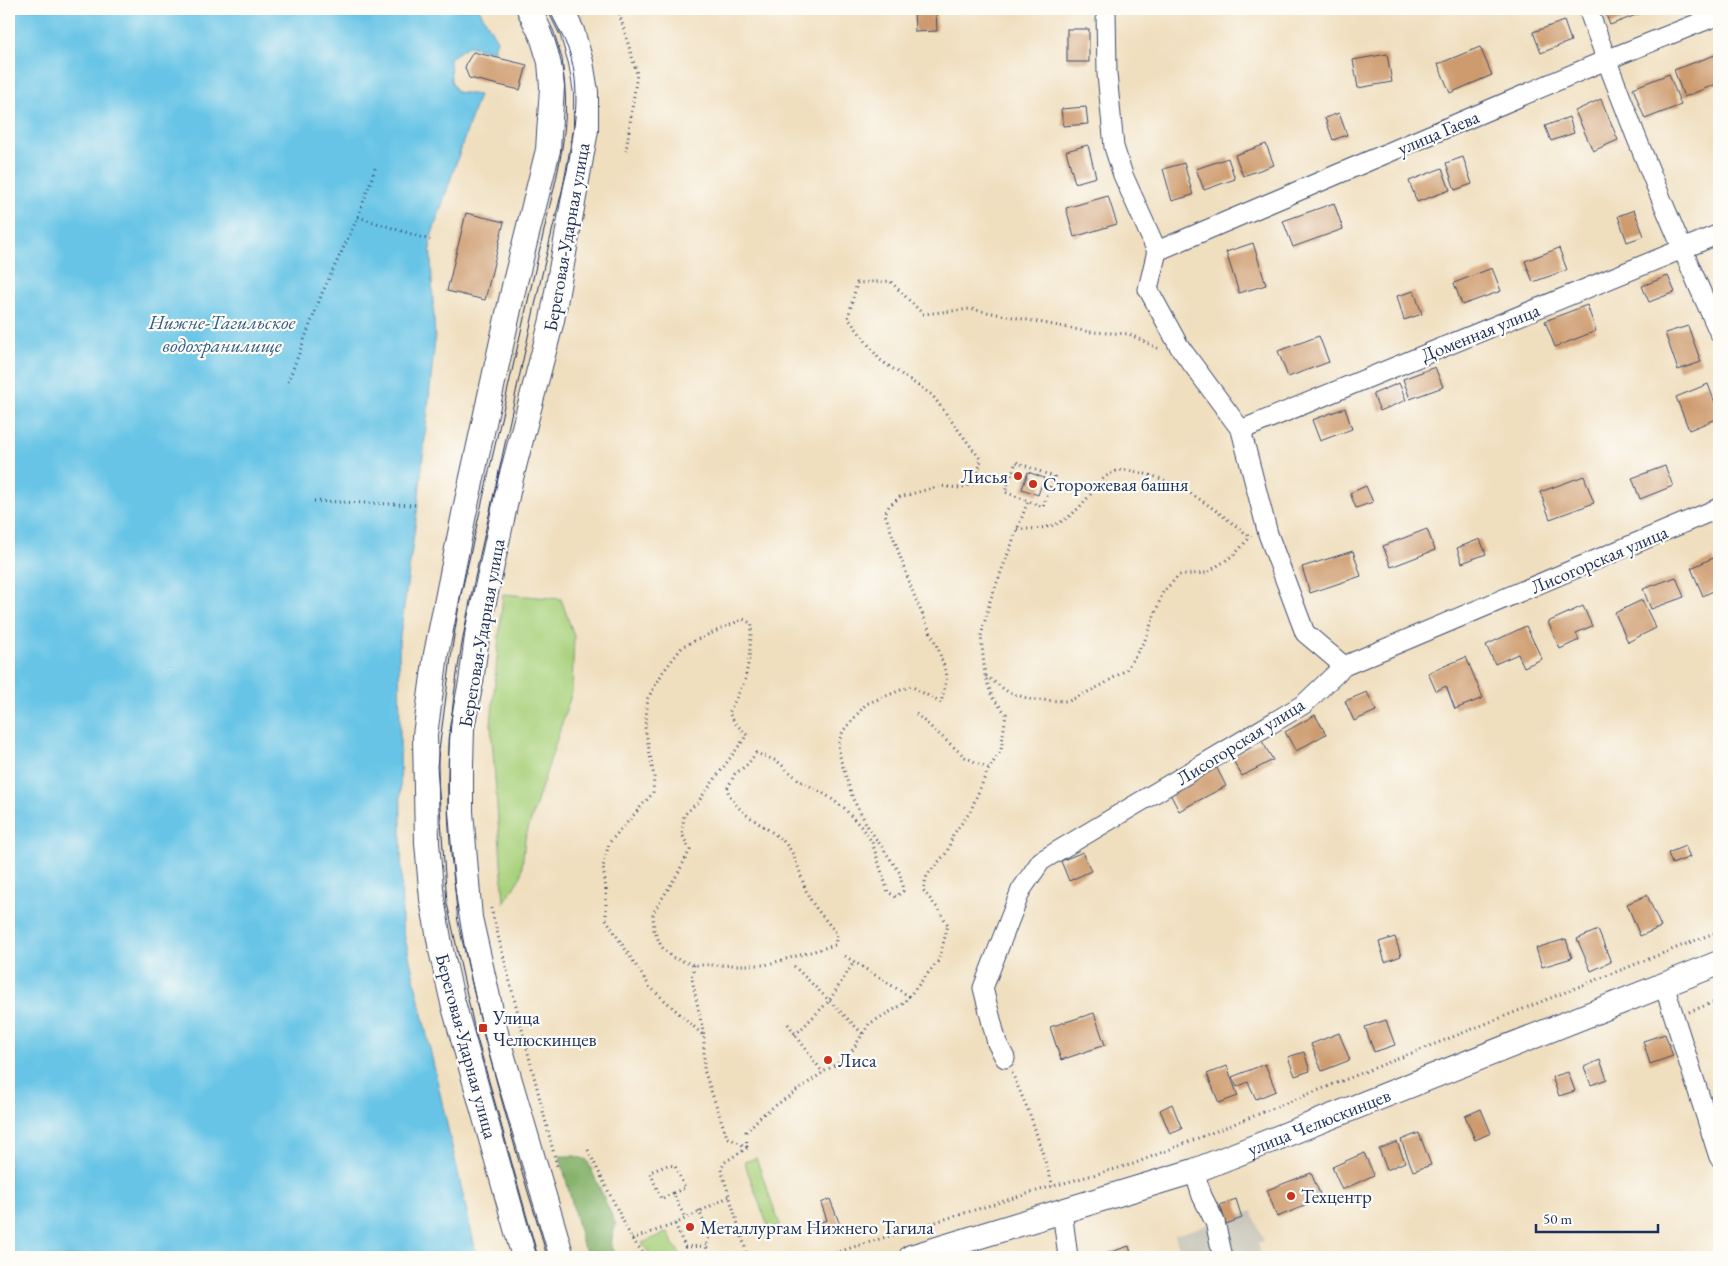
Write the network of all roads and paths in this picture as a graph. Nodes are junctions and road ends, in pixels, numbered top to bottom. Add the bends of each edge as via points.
1 (529, 9) edge
2 (561, 9) edge
3 (618, 9) edge
4 (1106, 9) edge
5 (1588, 9) edge
6 (1719, 15) edge
7 (1606, 60) junction
8 (626, 151) dead end
9 (376, 166) dead end
10 (358, 217) junction
11 (1719, 234) edge
12 (430, 240) dead end
13 (1681, 249) junction
14 (1157, 251) junction
15 (1719, 332) edge
16 (1193, 365) junction
17 (288, 382) dead end
18 (1241, 430) junction
19 (314, 501) dead end
20 (1028, 501) junction
21 (418, 506) dead end
22 (1719, 508) edge
23 (1017, 529) junction
24 (1259, 535) junction
25 (1344, 666) junction
26 (985, 675) junction
27 (916, 714) dead end
28 (989, 769) junction
29 (489, 902) dead end
30 (1719, 931) edge
31 (845, 956) dead end
32 (854, 962) junction
33 (1719, 963) edge
34 (694, 965) junction
35 (794, 966) dead end
36 (1664, 985) junction
37 (910, 997) junction
38 (1719, 1000) edge
39 (829, 1001) junction
40 (1674, 1018) junction
41 (788, 1024) dead end
42 (863, 1034) junction
43 (795, 1035) junction
44 (704, 1036) junction
45 (1005, 1058) joint
46 (822, 1073) junction
47 (747, 1148) junction
48 (588, 1150) dead end
49 (1719, 1157) edge
50 (1194, 1171) junction
51 (559, 1173) dead end
52 (1052, 1186) junction
53 (673, 1193) junction
54 (730, 1196) junction
55 (699, 1210) junction
56 (1062, 1211) junction
57 (685, 1218) junction
58 (675, 1224) junction
59 (632, 1239) junction
60 (706, 1246) junction
61 (524, 1257) edge
62 (562, 1257) edge
63 (647, 1257) edge
64 (710, 1257) edge
65 (748, 1257) edge
66 (821, 1257) edge
67 (911, 1257) edge
68 (1068, 1257) edge
69 (1223, 1257) edge

1 - 61 main road, Береговая-Ударная улица via 550,62 552,87 548,150 464,514 436,654 425,735 427,843 441,950
2 - 62 main road, Береговая-Ударная улица via 572,31 581,62 586,92 586,130 552,320 511,478 478,629 462,728 460,765 470,918 497,1037
3 - 8 path via 637,74
4 - 14 street via 1107,74 1114,147
5 - 7 street
6 - 7 street, улица Гаева
7 - 13 street
7 - 14 street, улица Гаева
9 - 10 path
10 - 12 path
10 - 17 path via 323,290
11 - 13 street, Доменная улица
13 - 15 street
13 - 18 street, Доменная улица
14 - 16 street via 1148,288 1179,346
16 - 18 street
16 - 34 path via 1129,334 1090,332 971,309 923,314 890,281 857,283 848,318 880,360 932,396 981,460 976,483 960,488 940,486 900,497 885,514 947,676 941,703 912,686 866,704 843,731 838,745 853,799 868,827 900,872 903,891 896,897 888,892 872,842 844,808 800,781 777,760 756,754 735,774 727,789 730,798 758,824 784,841 800,868 809,897 837,934 834,945 765,965
18 - 24 street
19 - 21 path
20 - 20 path via 1005,492 1016,462 1054,477 1043,507
20 - 23 path
22 - 25 street, Лисогорская улица
23 - 24 path via 1037,530 1060,524 1107,475 1124,469 1159,477
23 - 26 path via 990,600 981,636
24 - 25 street via 1305,633
24 - 26 path via 1206,573 1179,575 1163,592 1144,640 1126,670 1102,686 1068,701 1033,700 1008,692
25 - 45 street, Лисогорская улица via 1304,704 1041,861 1021,890 983,988 997,1043
26 - 28 path via 992,697 1006,714 1000,750
27 - 28 path via 965,757
28 - 37 path via 970,812 953,834 947,852 927,875 923,890 948,925 939,960
29 - 51 path
30 - 52 path via 1133,1164
31 - 32 path
32 - 37 path
32 - 39 path
33 - 36 main road, улица Челюскинцев
34 - 44 path via 692,979
34 - 44 path via 671,957 661,946 654,930 653,913 690,850 682,834 684,815 698,802 747,735 729,713 744,680 749,658 752,624 744,619 684,646 648,698 645,726 654,777 653,792 609,843 603,867 606,919 650,987
35 - 39 path
36 - 40 street
36 - 50 main road, улица Челюскинцев
37 - 42 path via 902,1006 869,1024
38 - 40 path
39 - 42 path
39 - 43 path
40 - 49 street
41 - 43 path
42 - 46 path via 848,1057
43 - 46 path
44 - 47 path via 704,1070 727,1136
45 - 52 path via 1031,1117
46 - 47 path via 762,1115 746,1132
47 - 54 path via 727,1160 721,1169
48 - 59 path
50 - 56 main road, улица Челюскинцев
50 - 69 street via 1215,1222
52 - 66 path
53 - 53 path via 685,1188 675,1166 668,1164 650,1172 661,1198
53 - 57 path
54 - 55 path
54 - 65 path
55 - 57 path
55 - 60 path via 709,1237
56 - 67 main road, улица Челюскинцев
56 - 68 street
57 - 58 path
58 - 59 path
58 - 60 path via 685,1247
59 - 63 path
60 - 64 path

